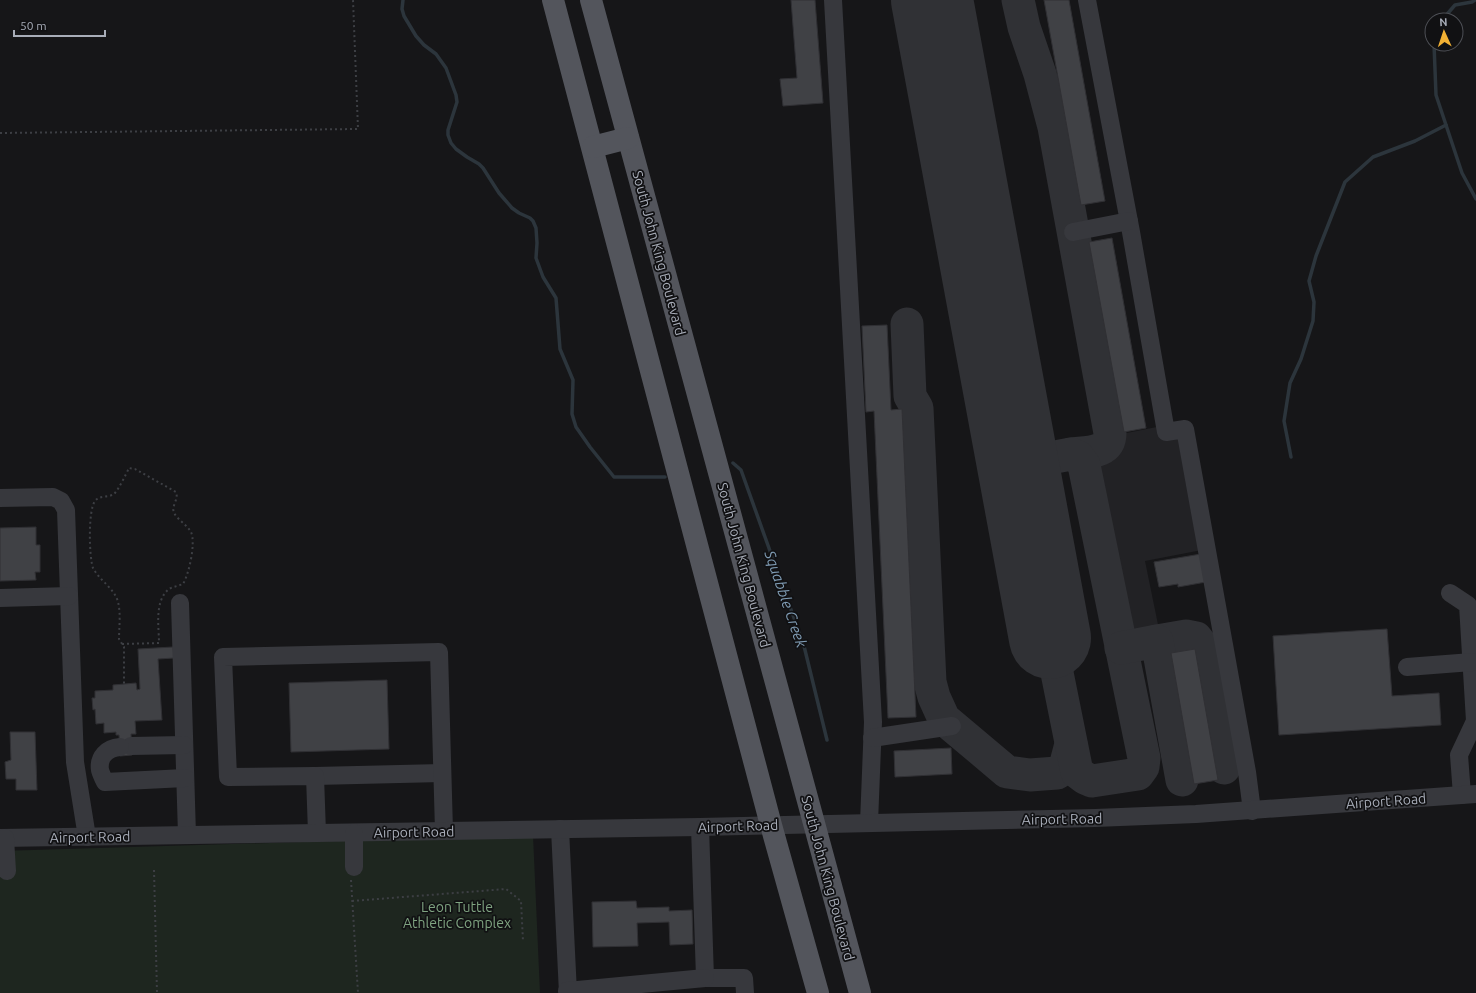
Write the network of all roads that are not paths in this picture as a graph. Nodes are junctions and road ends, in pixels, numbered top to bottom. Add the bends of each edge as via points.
1 (553, 0) edge
2 (591, 0) edge
3 (834, 0) edge
4 (1087, 0) edge
5 (628, 138) junction
6 (593, 147) junction
7 (1129, 221) junction
8 (1073, 232) dead end
9 (0, 498) edge
10 (1450, 594) dead end
11 (69, 596) junction
12 (0, 598) edge
13 (180, 603) dead end
14 (1472, 662) junction
15 (1407, 667) dead end
16 (952, 726) dead end
17 (872, 738) junction
18 (184, 745) junction
19 (442, 773) junction
20 (315, 776) junction
21 (185, 778) junction
22 (1469, 795) edge
23 (1252, 811) junction
24 (869, 823) junction
25 (814, 824) junction
26 (771, 825) junction
27 (700, 827) junction
28 (560, 829) junction
29 (444, 831) junction
30 (317, 833) junction
31 (354, 833) junction
32 (187, 835) junction
33 (87, 837) junction
34 (2, 838) edge
35 (7, 871) dead end
36 (353, 873) road end
37 (704, 978) junction
38 (568, 992) edge
39 (745, 993) edge
40 (818, 993) edge
41 (860, 993) edge

1 - 6 main road
2 - 5 main road, South John King Boulevard
3 - 17 street
4 - 7 street
5 - 6 main road
5 - 25 main road, South John King Boulevard
6 - 26 main road
7 - 8 street
7 - 23 street via 1166,432 1185,429
9 - 11 street via 53,497 61,501 66,510
10 - 14 street via 1468,605
11 - 12 street
11 - 33 street via 75,762
13 - 18 street
14 - 15 street
14 - 22 street via 1475,721 1459,755
16 - 17 street
17 - 24 street
18 - 21 street
18 - 21 street via 126,746 106,752 100,761 100,771 105,782
19 - 20 street
19 - 20 street via 439,652 223,657 228,777
19 - 29 street
20 - 30 street
21 - 32 street
22 - 23 street, Airport Road
23 - 24 street, Airport Road via 1102,818
24 - 25 street, Airport Road
25 - 26 street, Airport Road
25 - 41 main road, South John King Boulevard
26 - 27 street, Airport Road
26 - 40 main road
27 - 28 street, Airport Road
27 - 37 street
28 - 29 street, Airport Road
28 - 38 street
29 - 31 street, Airport Road
30 - 31 street, Airport Road
30 - 32 street, Airport Road
31 - 36 street
32 - 33 street, Airport Road
33 - 34 street, Airport Road
34 - 35 street
37 - 38 street
37 - 39 street via 744,978

